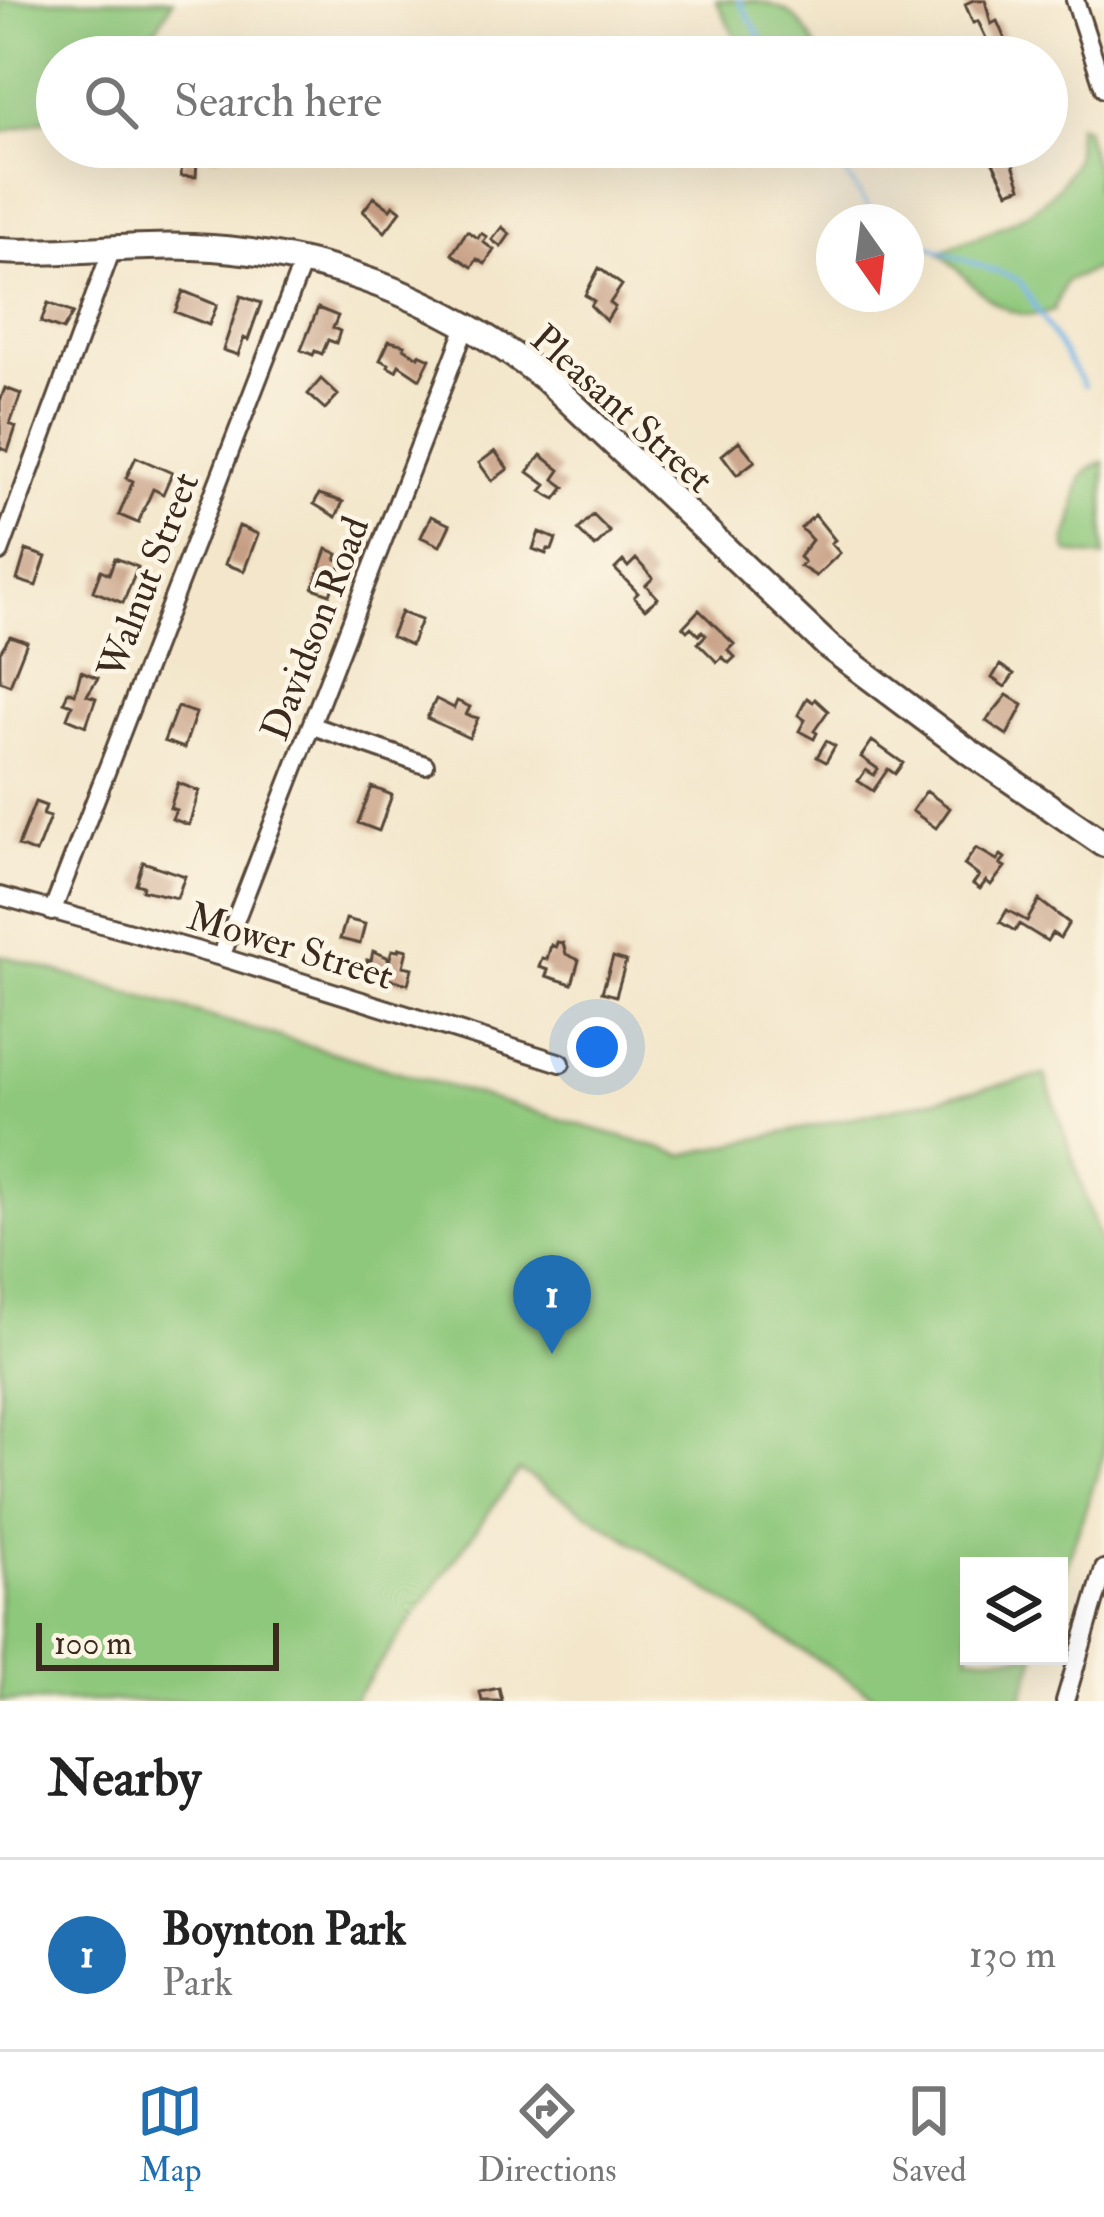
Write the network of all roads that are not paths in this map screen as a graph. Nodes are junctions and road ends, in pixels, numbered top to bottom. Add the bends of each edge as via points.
1 (1075, 0) edge
2 (1104, 88) edge
3 (112, 249) junction
4 (0, 251) edge
5 (304, 262) junction
6 (467, 324) junction
7 (0, 552) edge
8 (313, 726) junction
9 (425, 765) dead end
10 (1104, 844) edge
11 (0, 896) edge
12 (52, 912) junction
13 (221, 957) junction
14 (561, 1063) dead end
15 (1104, 1569) edge
16 (1065, 1701) edge

1 - 2 street
3 - 4 main road, Pleasant Street
3 - 5 main road, Pleasant Street via 191,247
3 - 7 street
5 - 6 main road, Pleasant Street via 372,280
5 - 12 street, Walnut Street
6 - 8 street, Davidson Road
6 - 10 main road, Pleasant Street via 602,429 828,646
8 - 9 street
8 - 13 street, Davidson Road
11 - 12 street, Mower Street
12 - 13 street, Mower Street
13 - 14 street, Mower Street
15 - 16 street

